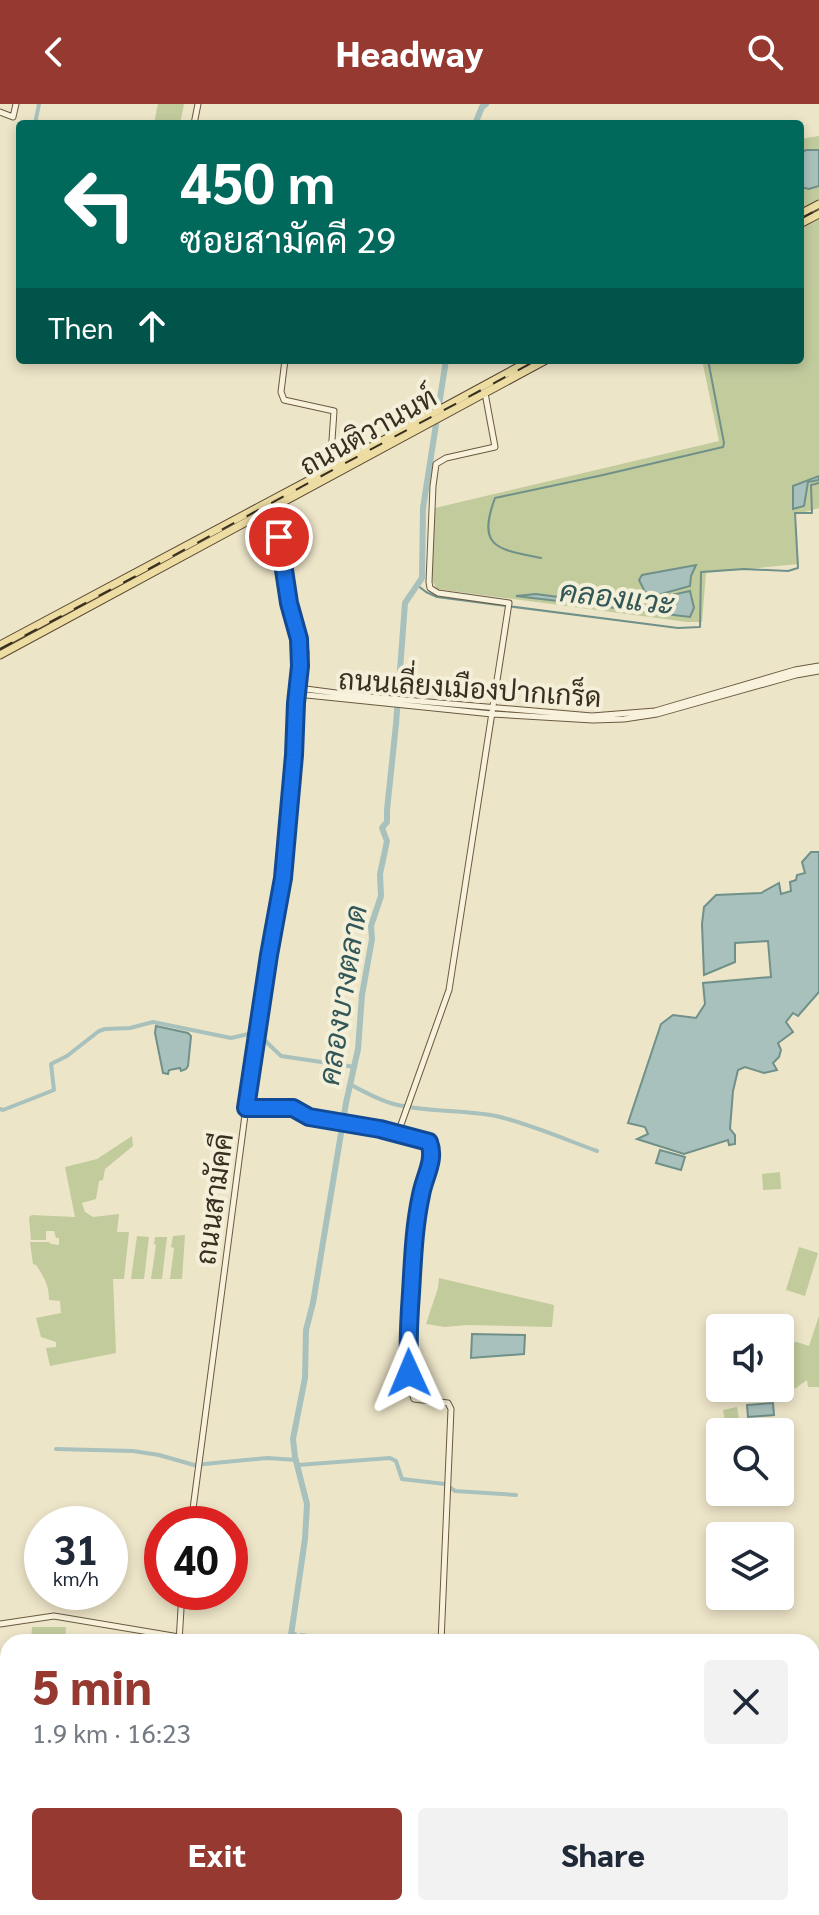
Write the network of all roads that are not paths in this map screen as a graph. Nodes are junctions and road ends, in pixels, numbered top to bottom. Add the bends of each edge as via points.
1 (16, 104) edge
2 (0, 112) edge
3 (285, 364) edge
4 (524, 364) edge
5 (539, 364) edge
6 (485, 393) junction
7 (449, 409) junction
8 (424, 422) junction
9 (330, 469) junction
10 (276, 506) junction
11 (258, 516) junction
12 (279, 537) junction
13 (0, 645) edge
14 (0, 655) edge
15 (819, 668) edge
16 (301, 691) junction
17 (315, 696) junction
18 (392, 700) junction
19 (300, 710) junction
20 (492, 711) junction
21 (295, 737) junction
22 (246, 1108) junction
23 (398, 1133) junction
24 (193, 1506) edge
25 (181, 1610) edge
26 (0, 1624) edge
27 (148, 1634) edge
28 (179, 1634) edge
29 (441, 1634) edge

1 - 2 street via 13,117
3 - 9 street via 284,400 334,411
4 - 7 main road, ถนนติวานนท์
5 - 6 main road, ถนนติวานนท์
6 - 7 main road, ถนนติวานนท์
6 - 20 street via 495,447 436,464 429,582 438,593 509,605
7 - 8 main road, ถนนติวานนท์
8 - 9 main road, ถนนติวานนท์
8 - 10 main road, ถนนติวานนท์
9 - 10 main road, ถนนติวานนท์
10 - 11 main road, ถนนติวานนท์
10 - 12 street, ถนนสามัคคี
10 - 13 main road, ถนนติวานนท์
10 - 16 street, ถนนสามัคคี via 306,652
11 - 12 main road via 271,518
11 - 14 main road, ถนนติวานนท์
12 - 16 street, ถนนสามัคคี via 299,639
15 - 20 street, ถนนเลี่ยงเมืองปากเกร็ด via 624,719 573,720
16 - 17 street, ถนนเลี่ยงเมืองปากเกร็ด
16 - 18 street, ถนนเลี่ยงเมืองปากเกร็ด
16 - 19 street, ถนนสามัคคี
16 - 21 street, ถนนสามัคคี
17 - 18 street, ถนนเลี่ยงเมืองปากเกร็ด
17 - 19 street
18 - 20 street, ถนนเลี่ยงเมืองปากเกร็ด
19 - 21 street, ถนนสามัคคี
20 - 23 street via 449,990
21 - 22 street, ถนนสามัคคี via 283,878
22 - 23 street via 288,1107 309,1117
22 - 24 street, ถนนสามัคคี
23 - 29 street via 429,1142 432,1156 412,1254 408,1352 414,1399 451,1405
25 - 28 street
26 - 27 street via 54,1616

